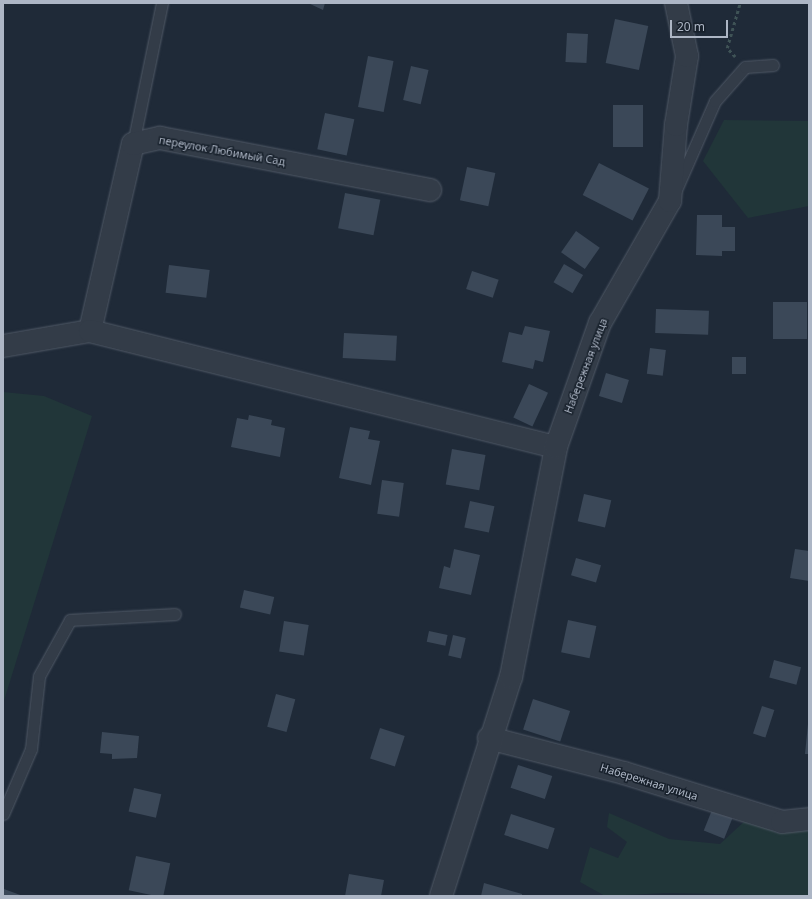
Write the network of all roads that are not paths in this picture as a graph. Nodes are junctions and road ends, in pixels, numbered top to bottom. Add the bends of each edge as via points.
1 (162, 3) edge
2 (676, 3) edge
3 (773, 65) dead end
4 (133, 144) junction
5 (430, 190) dead end
6 (670, 201) junction
7 (90, 331) junction
8 (3, 346) edge
9 (556, 447) junction
10 (175, 614) dead end
11 (489, 738) junction
12 (3, 814) edge
13 (809, 819) edge
14 (441, 896) edge

1 - 4 lane
2 - 6 street, Набережная улица via 687,56
3 - 6 lane via 745,67 714,101 685,175
4 - 5 street, переулок Любимый Сад via 160,138
4 - 7 street
6 - 9 street, Набережная улица via 600,323
7 - 8 street
7 - 9 street
9 - 11 street, Набережная улица via 511,677
10 - 12 lane via 70,620 39,676 31,749
11 - 13 street, Набережная улица via 624,772 782,822
11 - 14 street, Набережная улица

